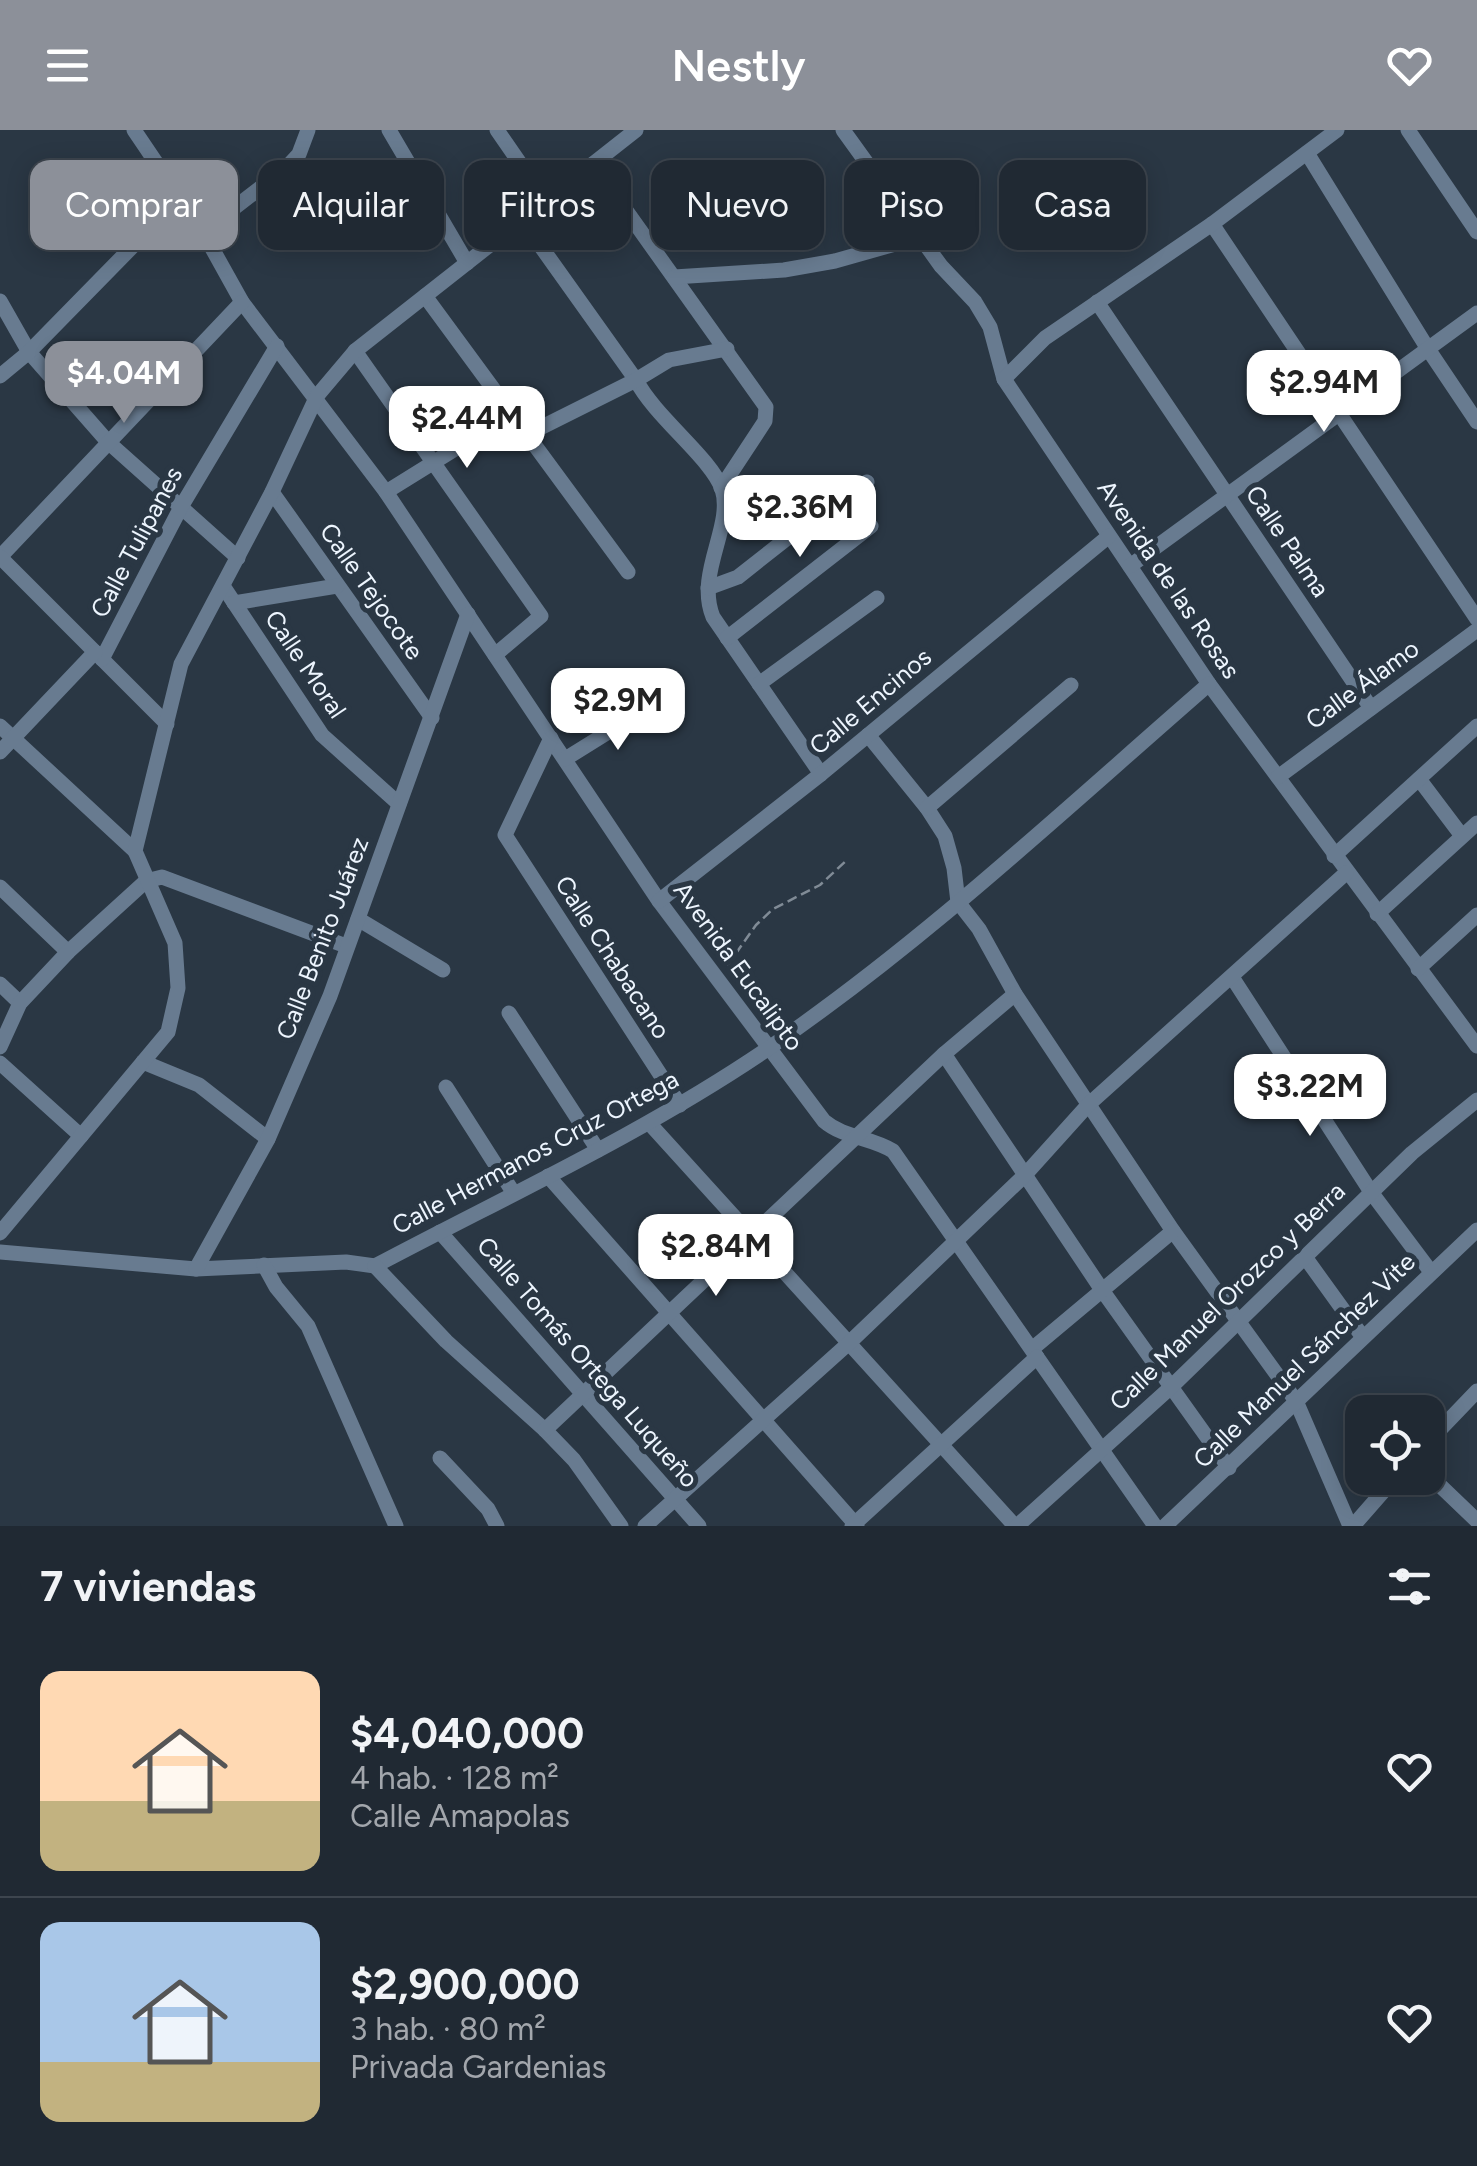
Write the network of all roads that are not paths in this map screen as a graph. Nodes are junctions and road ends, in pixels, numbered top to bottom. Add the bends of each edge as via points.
1 (134, 130) edge
2 (308, 130) edge
3 (389, 130) edge
4 (496, 130) edge
5 (636, 130) edge
6 (843, 130) edge
7 (1337, 130) edge
8 (1408, 130) edge
9 (615, 136) edge
10 (1307, 152) junction
11 (154, 160) edge
12 (517, 160) edge
13 (596, 160) edge
14 (865, 160) edge
15 (238, 205) edge
16 (631, 217) edge
17 (1212, 224) junction
18 (1477, 232) edge
19 (129, 250) edge
20 (213, 250) edge
21 (484, 250) edge
22 (543, 250) edge
23 (874, 250) edge
24 (929, 250) edge
25 (467, 263) junction
26 (674, 277) junction
27 (425, 296) junction
28 (0, 301) edge
29 (242, 302) junction
30 (1097, 302) junction
31 (1477, 313) edge
32 (277, 346) junction
33 (727, 349) junction
34 (1428, 349) junction
35 (29, 352) junction
36 (356, 352) junction
37 (0, 376) edge
38 (636, 380) junction
39 (1004, 380) junction
40 (316, 396) junction
41 (513, 414) junction
42 (1337, 414) junction
43 (1477, 422) edge
44 (528, 434) junction
45 (108, 442) junction
46 (432, 461) junction
47 (867, 482) dead end
48 (722, 488) junction
49 (272, 492) junction
50 (386, 492) junction
51 (1226, 494) junction
52 (181, 507) junction
53 (871, 526) dead end
54 (1110, 536) junction
55 (0, 557) edge
56 (238, 558) junction
57 (1130, 566) junction
58 (628, 572) dead end
59 (223, 586) junction
60 (337, 586) junction
61 (708, 588) junction
62 (876, 598) dead end
63 (234, 603) junction
64 (468, 614) junction
65 (1477, 619) edge
66 (1477, 630) edge
67 (728, 638) junction
68 (495, 654) junction
69 (98, 655) junction
70 (760, 684) junction
71 (1209, 684) junction
72 (1072, 686) dead end
73 (647, 708) dead end
74 (1371, 708) junction
75 (432, 718) junction
76 (167, 724) junction
77 (0, 726) edge
78 (1477, 726) edge
79 (868, 735) junction
80 (551, 738) junction
81 (13, 739) junction
82 (0, 752) edge
83 (565, 759) junction
84 (821, 774) junction
85 (1278, 777) junction
86 (1419, 779) junction
87 (400, 804) junction
88 (927, 808) junction
89 (1477, 823) edge
90 (1462, 836) junction
91 (135, 850) junction
92 (1334, 856) junction
93 (1346, 872) junction
94 (146, 881) junction
95 (0, 887) edge
96 (660, 901) junction
97 (958, 902) junction
98 (1377, 914) junction
99 (1477, 915) edge
100 (358, 919) junction
101 (346, 946) junction
102 (68, 952) junction
103 (1418, 969) junction
104 (443, 970) dead end
105 (1232, 977) junction
106 (0, 984) edge
107 (1015, 994) junction
108 (20, 1004) junction
109 (509, 1012) dead end
110 (1477, 1046) edge
111 (0, 1047) edge
112 (768, 1048) junction
113 (944, 1054) junction
114 (142, 1062) junction
115 (0, 1063) edge
116 (446, 1087) dead end
117 (1477, 1100) edge
118 (1088, 1105) junction
119 (680, 1106) junction
120 (650, 1124) junction
121 (81, 1136) junction
122 (856, 1137) junction
123 (268, 1139) junction
124 (598, 1150) junction
125 (548, 1176) junction
126 (1024, 1176) junction
127 (513, 1192) junction
128 (1371, 1192) junction
129 (1172, 1230) junction
130 (1477, 1230) edge
131 (440, 1232) junction
132 (0, 1233) edge
133 (749, 1237) junction
134 (956, 1240) junction
135 (0, 1252) edge
136 (1305, 1257) junction
137 (264, 1265) junction
138 (375, 1266) junction
139 (196, 1270) junction
140 (1432, 1272) junction
141 (1102, 1290) junction
142 (669, 1312) junction
143 (1240, 1320) junction
144 (1362, 1336) junction
145 (849, 1343) junction
146 (1034, 1353) junction
147 (1170, 1388) junction
148 (1477, 1392) edge
149 (583, 1394) junction
150 (1296, 1401) junction
151 (763, 1420) junction
152 (1445, 1425) edge
153 (546, 1430) junction
154 (940, 1446) junction
155 (1102, 1449) junction
156 (440, 1458) dead end
157 (1228, 1468) junction
158 (1445, 1490) edge
159 (1379, 1495) edge
160 (675, 1499) junction
161 (1477, 1520) edge
162 (855, 1525) edge
163 (396, 1526) edge
164 (497, 1526) edge
165 (621, 1526) edge
166 (645, 1526) edge
167 (700, 1526) edge
168 (1016, 1526) edge
169 (1155, 1526) edge
170 (1165, 1526) edge
171 (1351, 1526) edge

1 - 11 street, Avenida Eucalipto
2 - 15 street via 286,168
3 - 25 street
4 - 12 street
5 - 9 street
6 - 14 street, Avenida de las Rosas
7 - 10 street
8 - 18 street
9 - 13 street
10 - 17 street
10 - 34 street
16 - 26 street
17 - 30 street
17 - 42 street
19 - 35 street
20 - 29 street, Avenida Eucalipto
21 - 25 street
22 - 38 street
23 - 26 street via 784,270
24 - 39 street, Avenida de las Rosas via 990,327
25 - 27 street
26 - 33 street
27 - 36 street
27 - 41 street
28 - 35 street
29 - 32 street, Avenida Eucalipto
29 - 45 street
30 - 39 street via 1045,338
30 - 51 street, Calle Palma
31 - 34 street
32 - 40 street, Avenida Eucalipto
32 - 52 street, Calle Tulipanes
33 - 38 street via 669,360
33 - 48 street via 766,407 765,420
34 - 42 street
34 - 43 street
35 - 37 street
35 - 45 street
36 - 40 street
36 - 46 street
38 - 44 street
38 - 48 street
39 - 54 street, Avenida de las Rosas
40 - 49 street
40 - 50 street, Avenida Eucalipto
41 - 44 street
41 - 46 street
42 - 51 street
42 - 65 street
44 - 58 street
45 - 52 street
45 - 55 street
46 - 50 street
46 - 68 street via 541,616
47 - 61 street via 738,578
48 - 61 street
49 - 56 street
49 - 60 street, Calle Tejocote
50 - 64 street, Avenida Eucalipto
51 - 57 street
51 - 74 street, Calle Palma
52 - 56 street
52 - 69 street, Calle Tulipanes
53 - 67 street
54 - 57 street, Avenida de las Rosas
54 - 79 street, Calle Encinos
55 - 69 street
56 - 59 street
57 - 71 street, Avenida de las Rosas
59 - 63 street, Calle Moral
59 - 76 street via 181,664
60 - 63 street
60 - 75 street, Calle Tejocote
61 - 67 street via 707,601
62 - 70 street
63 - 87 street, Calle Moral via 322,735
64 - 68 street, Avenida Eucalipto
64 - 75 street, Calle Benito Juárez
66 - 74 street, Calle Álamo
67 - 70 street
68 - 80 street, Avenida Eucalipto
69 - 76 street
69 - 81 street, Calle Tulipanes
70 - 84 street
71 - 85 street, Avenida de las Rosas
71 - 97 street, Calle Hermanos Cruz Ortega
72 - 88 street
73 - 83 street
74 - 85 street, Calle Álamo
75 - 87 street, Calle Benito Juárez
76 - 91 street
77 - 81 street
78 - 86 street
79 - 84 street, Calle Encinos
79 - 88 street
80 - 83 street, Avenida Eucalipto
80 - 119 street, Calle Chabacano via 505,835
81 - 82 street, Calle Tulipanes
81 - 91 street
83 - 96 street, Avenida Eucalipto
84 - 96 street, Calle Encinos
85 - 92 street, Avenida de las Rosas
86 - 90 street
86 - 92 street
87 - 100 street, Calle Benito Juárez
88 - 97 street via 944,836
89 - 90 street
90 - 98 street
91 - 94 street
92 - 93 street, Avenida de las Rosas
93 - 98 street, Avenida de las Rosas
93 - 105 street
94 - 101 street via 162,877
94 - 102 street
94 - 114 street via 175,943 178,988 168,1032
95 - 102 street
96 - 112 street, Avenida Eucalipto
97 - 107 street
97 - 112 street, Calle Hermanos Cruz Ortega
98 - 103 street, Avenida de las Rosas
99 - 103 street
100 - 101 street, Calle Benito Juárez
100 - 104 street
101 - 123 street, Calle Benito Juárez
102 - 108 street
103 - 110 street, Avenida de las Rosas
105 - 118 street
105 - 128 street
106 - 108 street
107 - 113 street
107 - 118 street
108 - 111 street
109 - 124 street
112 - 119 street, Calle Hermanos Cruz Ortega
112 - 122 street, Avenida Eucalipto via 824,1120
113 - 122 street
113 - 126 street
114 - 121 street
114 - 123 street via 199,1086
115 - 121 street
116 - 127 street
117 - 128 street, Calle Manuel Orozco y Berra
118 - 126 street
118 - 129 street
119 - 120 street, Calle Hermanos Cruz Ortega
120 - 124 street, Calle Hermanos Cruz Ortega
120 - 133 street
121 - 132 street
122 - 133 street
122 - 134 street, Avenida Eucalipto via 893,1151
123 - 139 street, Calle Benito Juárez
124 - 125 street, Calle Hermanos Cruz Ortega
125 - 127 street, Calle Hermanos Cruz Ortega
125 - 142 street
126 - 134 street
126 - 141 street
127 - 131 street, Calle Hermanos Cruz Ortega
128 - 136 street, Calle Manuel Orozco y Berra
128 - 140 street
129 - 141 street
129 - 143 street
130 - 140 street, Calle Manuel Sánchez Vite
131 - 138 street, Calle Hermanos Cruz Ortega
131 - 149 street, Calle Tomás Ortega Luqueño
133 - 142 street
133 - 145 street
134 - 145 street
134 - 146 street, Avenida Eucalipto
135 - 139 street
136 - 143 street, Calle Manuel Orozco y Berra
136 - 144 street
137 - 138 street
137 - 139 street
137 - 163 street via 308,1326
138 - 153 street
140 - 144 street, Calle Manuel Sánchez Vite
141 - 146 street
141 - 147 street
142 - 149 street
142 - 151 street
143 - 147 street, Calle Manuel Orozco y Berra
143 - 150 street
144 - 150 street, Calle Manuel Sánchez Vite
145 - 151 street
145 - 154 street
146 - 154 street
146 - 155 street, Avenida Eucalipto
147 - 155 street, Calle Manuel Orozco y Berra
147 - 157 street
148 - 152 street
149 - 153 street
149 - 160 street, Calle Tomás Ortega Luqueño
150 - 157 street, Calle Manuel Sánchez Vite
150 - 171 street
151 - 160 street
151 - 162 street
153 - 165 street
154 - 162 street
154 - 168 street
155 - 168 street, Calle Manuel Orozco y Berra
155 - 169 street, Avenida Eucalipto
156 - 164 street
157 - 170 street, Calle Manuel Sánchez Vite
158 - 161 street
159 - 171 street
160 - 166 street
160 - 167 street, Calle Tomás Ortega Luqueño

